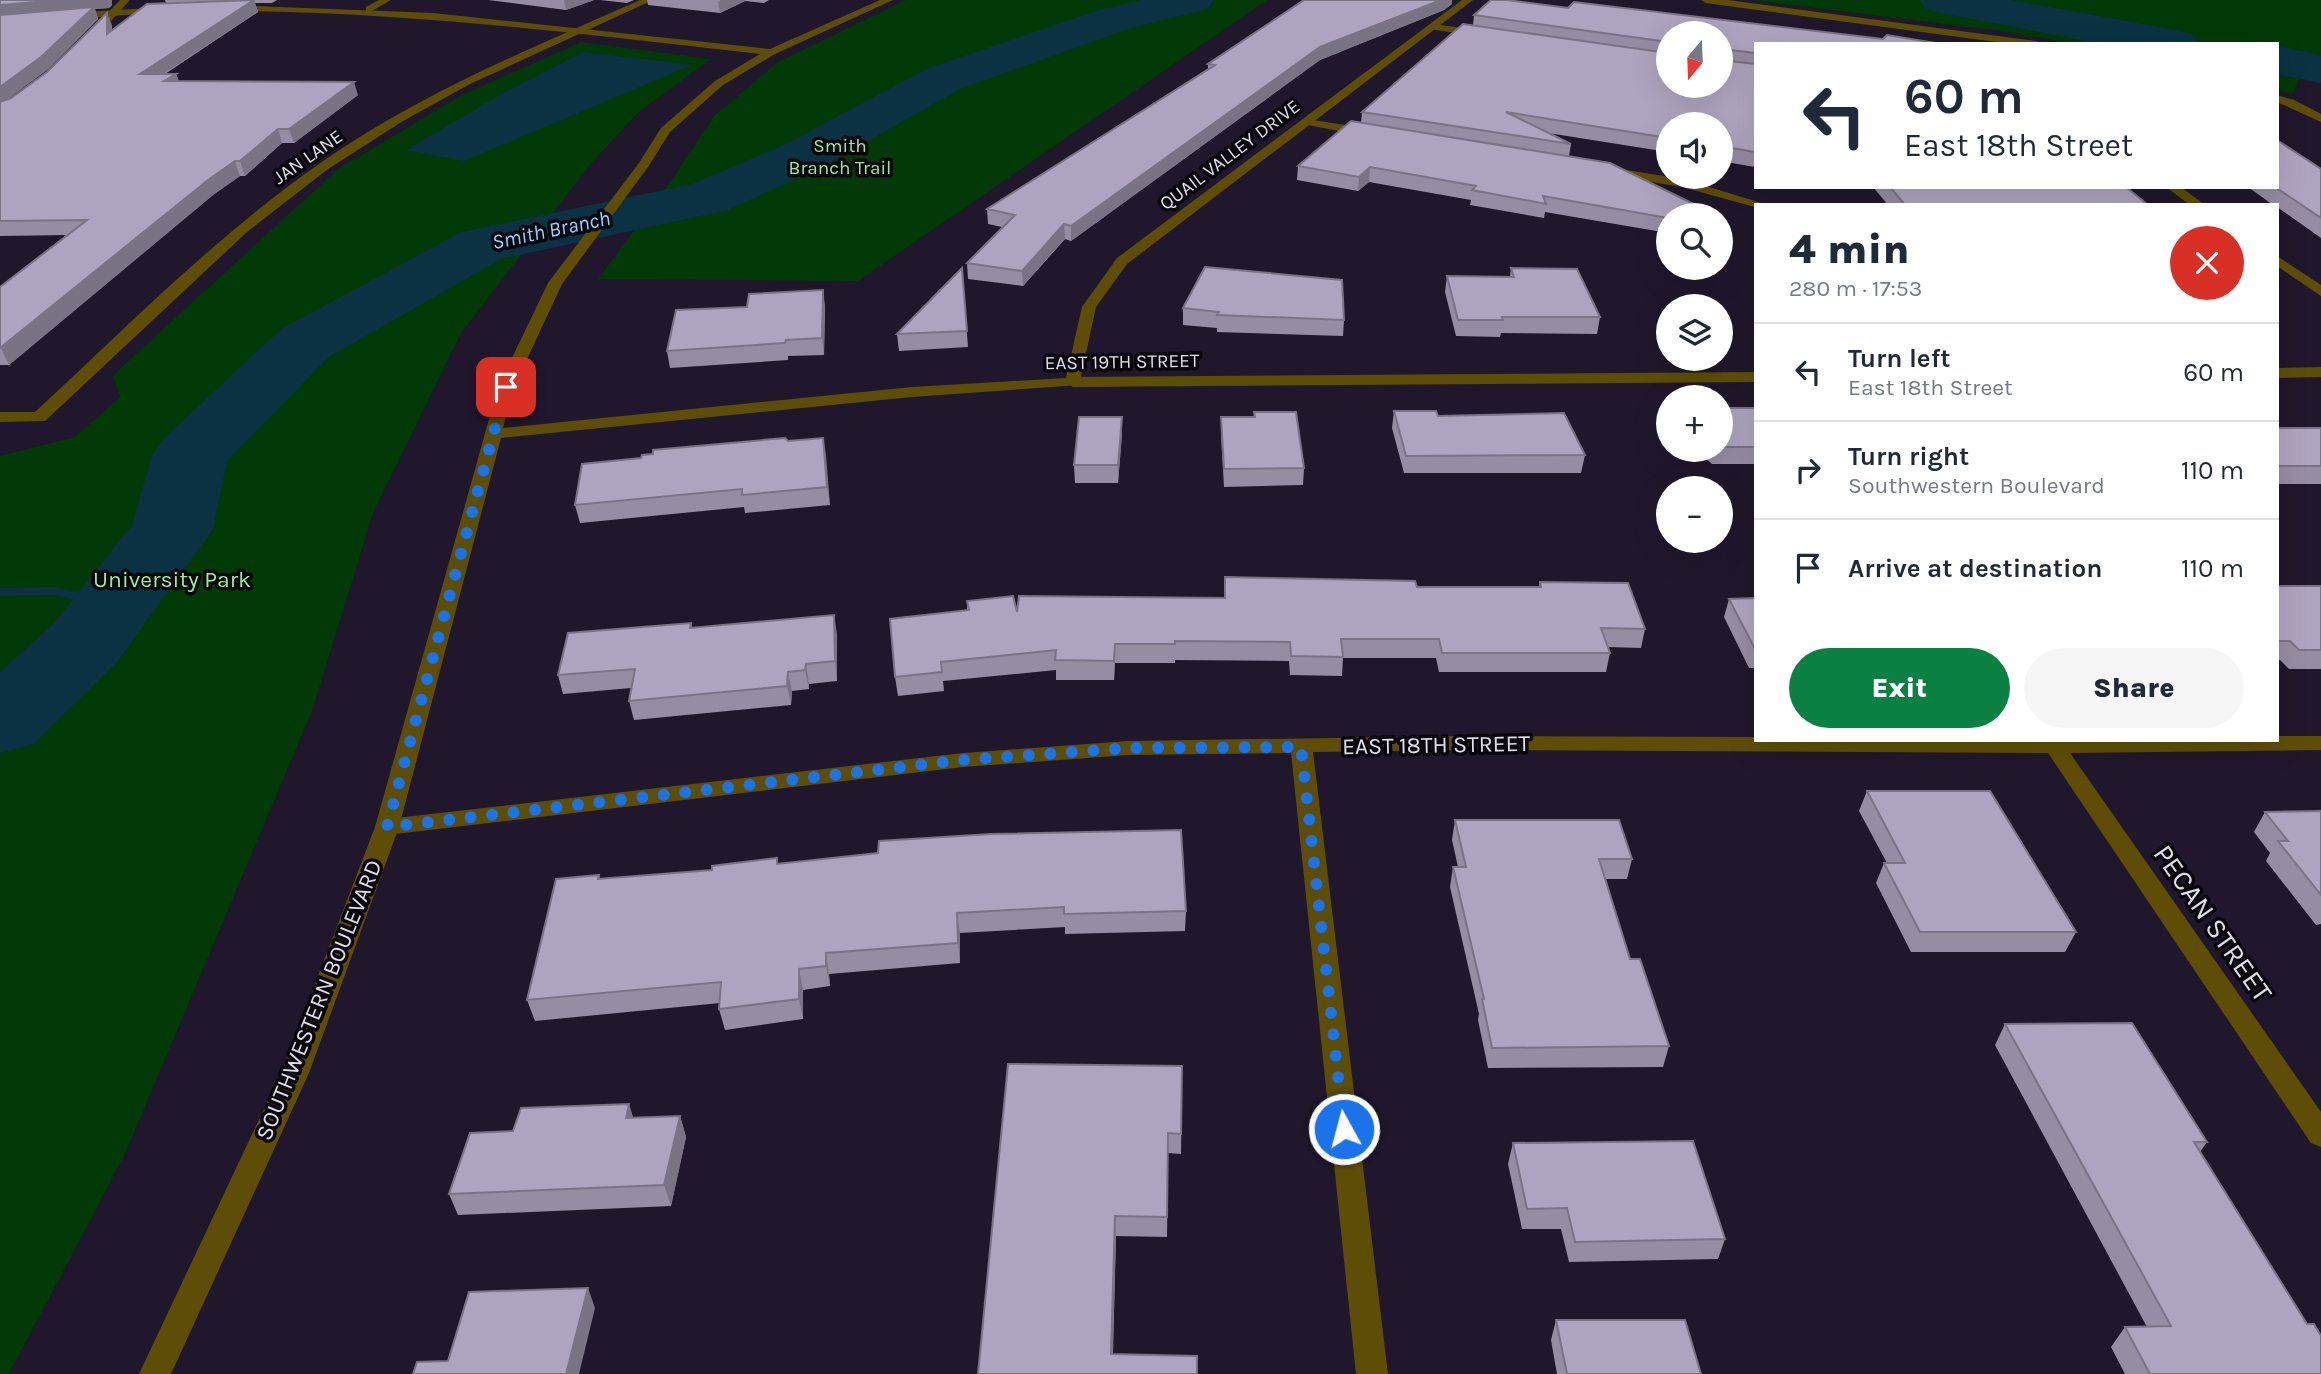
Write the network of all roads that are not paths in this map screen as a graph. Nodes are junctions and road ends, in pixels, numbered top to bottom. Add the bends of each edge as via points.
1 (125, 0) edge
2 (386, 0) edge
3 (648, 0) edge
4 (888, 0) edge
5 (1468, 0) edge
6 (1706, 0) edge
7 (221, 8) edge
8 (369, 9) junction
9 (180, 10) edge
10 (112, 13) junction
11 (57, 17) edge
12 (1433, 27) junction
13 (581, 31) junction
14 (1499, 36) edge
15 (86, 42) edge
16 (2021, 42) edge
17 (771, 52) junction
18 (2279, 99) edge
19 (2321, 119) edge
20 (1306, 122) junction
21 (1387, 135) edge
22 (1589, 168) edge
23 (2175, 189) edge
24 (1755, 203) edge
25 (2196, 203) edge
26 (2279, 261) edge
27 (2321, 292) edge
28 (2321, 372) edge
29 (2279, 373) edge
30 (1754, 377) edge
31 (1073, 382) junction
32 (0, 417) edge
33 (492, 434) junction
34 (2321, 743) edge
35 (2054, 746) junction
36 (1301, 747) junction
37 (387, 827) junction
38 (2321, 1135) edge
39 (155, 1374) edge
40 (1372, 1374) edge

1 - 10 street
2 - 8 street
3 - 13 street, JAN LANE
4 - 17 street, SOUTHWESTERN BOULEVARD
5 - 12 street, QUAIL VALLEY DRIVE
6 - 16 street
7 - 8 street
8 - 13 street
9 - 10 street
10 - 11 street
10 - 15 street
12 - 14 street
12 - 20 street, QUAIL VALLEY DRIVE
13 - 17 street
13 - 32 street, JAN LANE via 466,82 324,166 243,229 39,417
17 - 33 street, SOUTHWESTERN BOULEVARD via 719,83 665,130 555,283 506,387
18 - 19 street
20 - 21 street
20 - 31 street, QUAIL VALLEY DRIVE via 1122,261 1089,307
22 - 24 street via 1683,183
23 - 25 street
26 - 27 street
28 - 29 street
30 - 31 street, EAST 19TH STREET
31 - 33 street, EAST 19TH STREET via 912,392
33 - 37 street, SOUTHWESTERN BOULEVARD
34 - 35 street, EAST 18TH STREET
35 - 36 street, EAST 18TH STREET via 1464,743
35 - 38 street, PECAN STREET
36 - 37 street, EAST 18TH STREET via 1128,748 963,760
36 - 40 street
37 - 39 street, SOUTHWESTERN BOULEVARD via 295,1073

